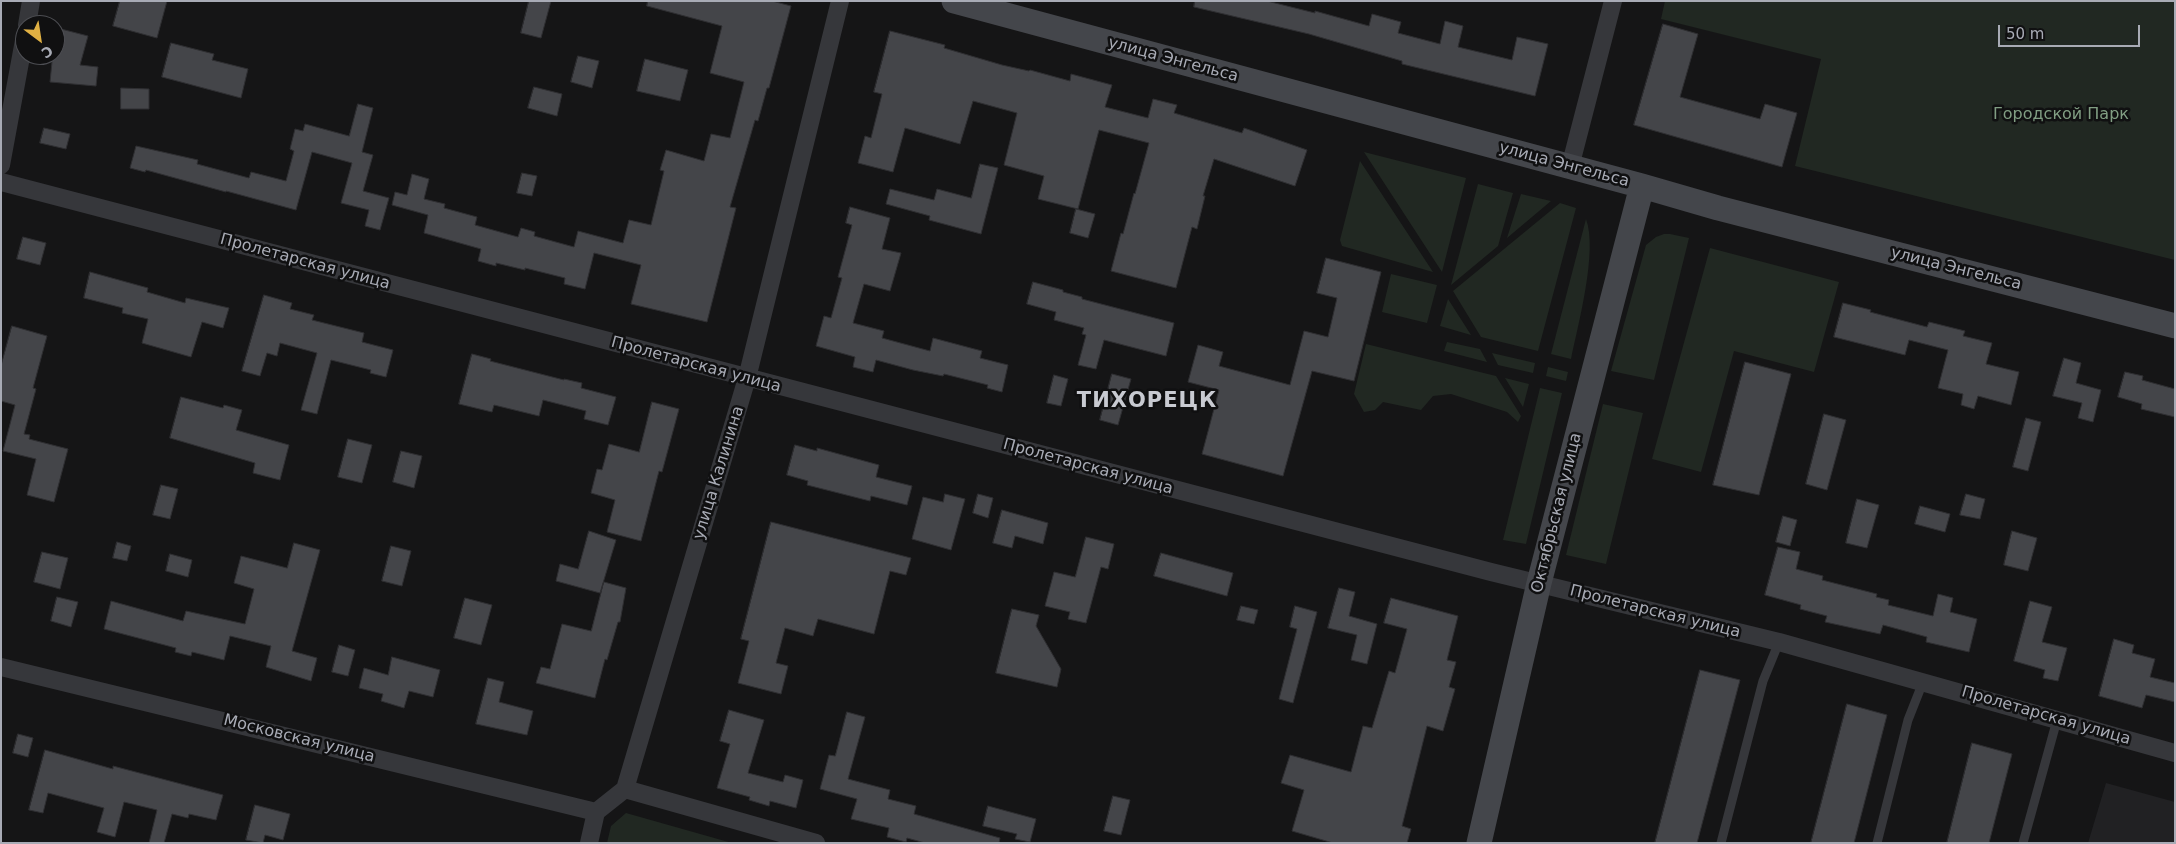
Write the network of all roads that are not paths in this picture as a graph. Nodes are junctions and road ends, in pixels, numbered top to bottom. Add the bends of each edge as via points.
1 (31, 1) edge
2 (840, 1) edge
3 (954, 1) edge
4 (1613, 1) edge
5 (29, 15) edge
6 (19, 65) edge
7 (1, 165) edge
8 (1570, 167) junction
9 (1, 182) edge
10 (1642, 186) junction
11 (2175, 326) edge
12 (747, 378) junction
13 (1539, 583) junction
14 (1779, 642) junction
15 (1, 667) edge
16 (1923, 682) junction
17 (2057, 720) junction
18 (2175, 753) edge
19 (625, 789) junction
20 (596, 812) junction
21 (589, 843) edge
22 (816, 843) edge
23 (1479, 843) edge
24 (1721, 843) edge
25 (1877, 843) edge
26 (2023, 843) edge

1 - 5 street
2 - 12 street, улица Калинина
3 - 8 main road, улица Энгельса
4 - 8 street
6 - 7 street
8 - 10 main road, улица Энгельса
9 - 12 street, Пролетарская улица
10 - 11 main road, улица Энгельса
10 - 13 main road, Октябрьская улица
12 - 13 street, Пролетарская улица
12 - 19 street, улица Калинина
13 - 14 street, Пролетарская улица
13 - 23 main road, Октябрьская улица
14 - 16 street, Пролетарская улица
14 - 24 lane via 1763,681
15 - 20 street, Московская улица
16 - 17 street, Пролетарская улица
16 - 25 lane via 1908,720
17 - 18 street, Пролетарская улица
17 - 26 lane
19 - 20 street
19 - 22 street
20 - 21 street

